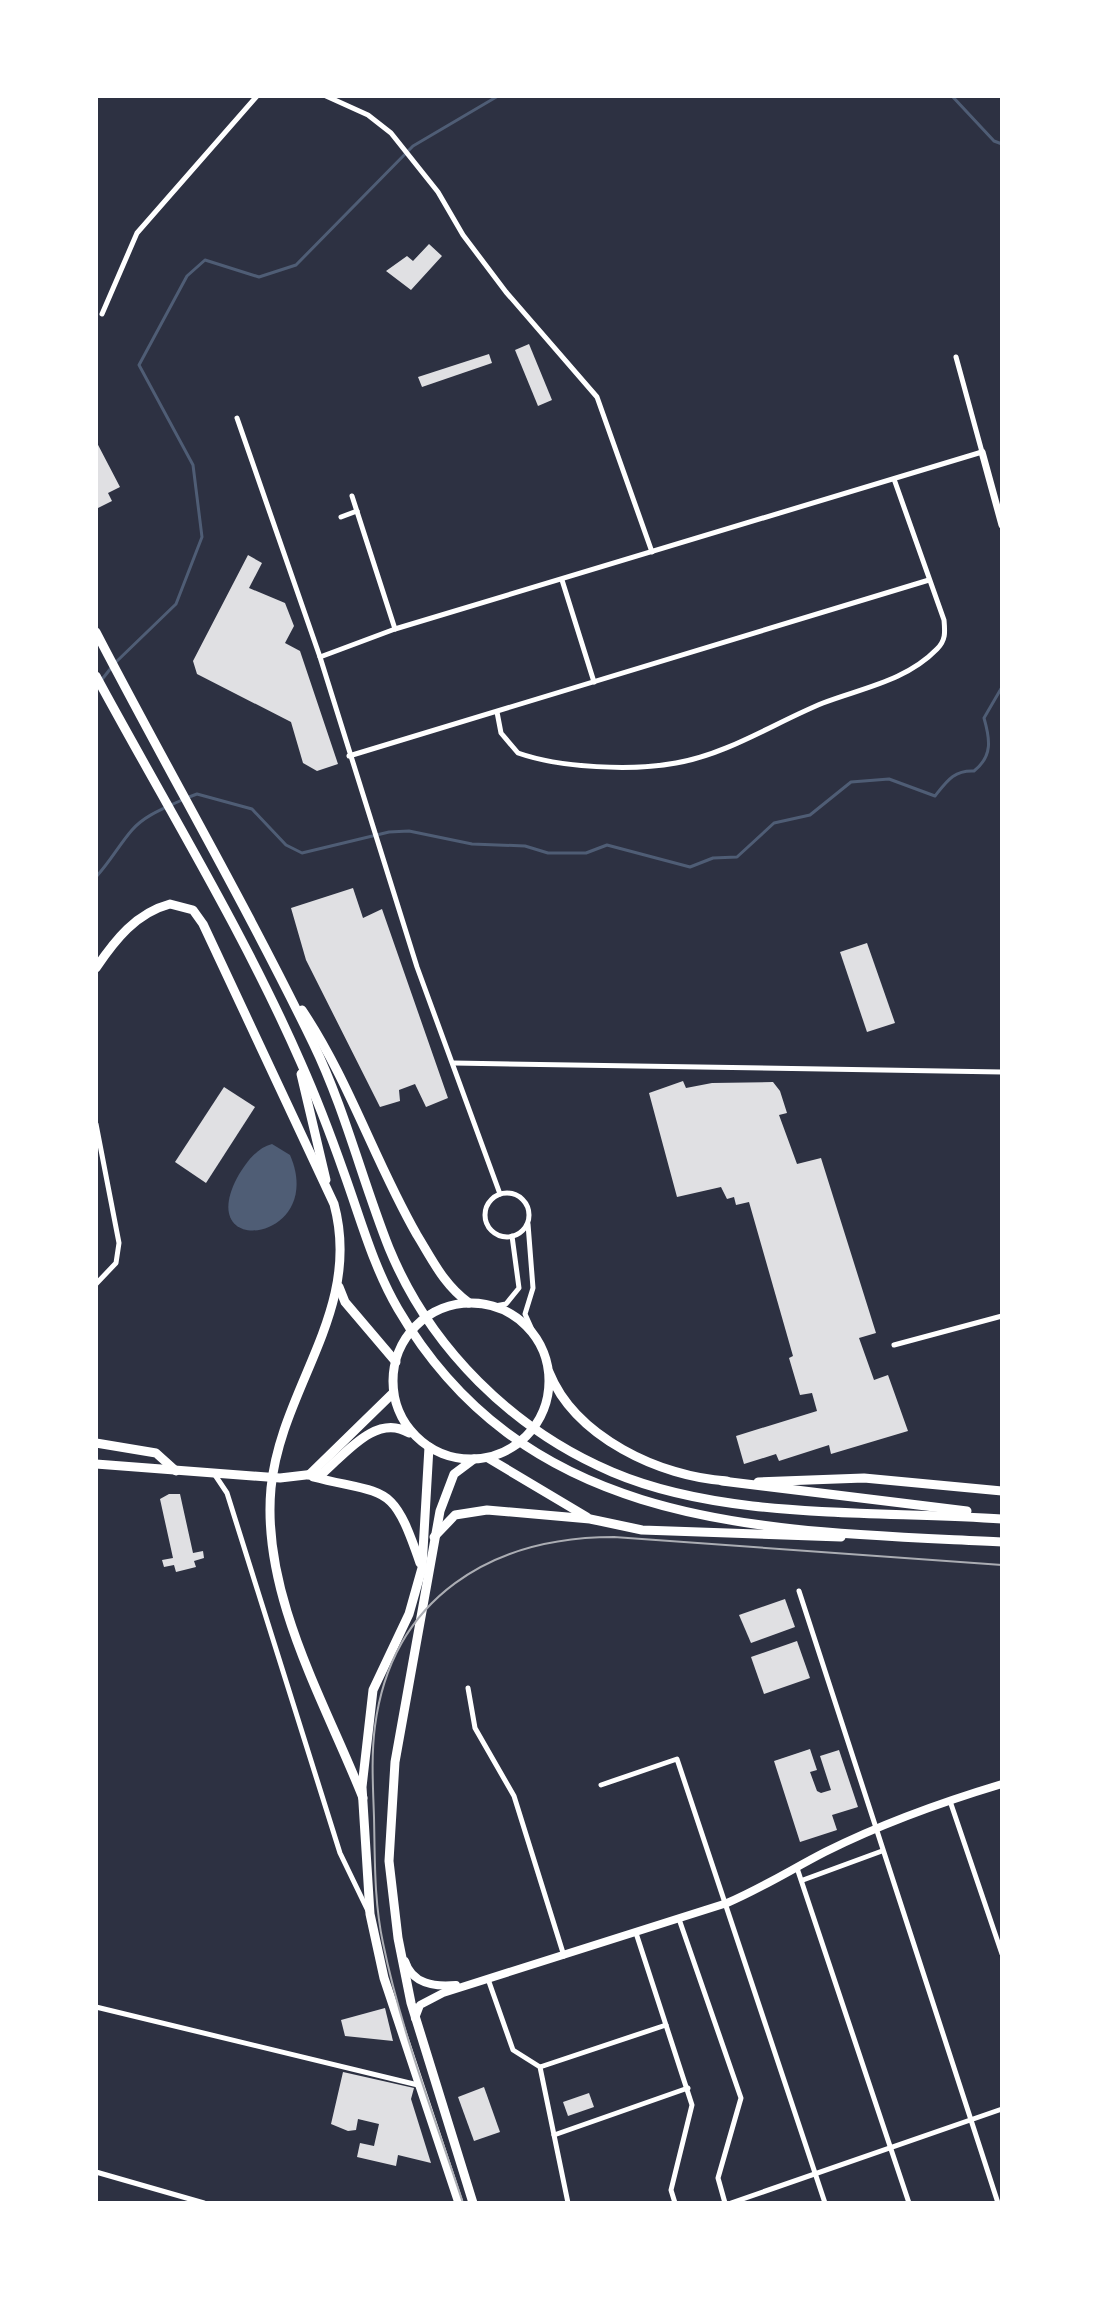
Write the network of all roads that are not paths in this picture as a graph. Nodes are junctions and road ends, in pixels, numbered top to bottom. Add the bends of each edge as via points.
1 (257, 96) edge
2 (326, 96) edge
3 (102, 314) dead end
4 (956, 357) dead end
5 (237, 418) dead end
6 (982, 452) junction
7 (894, 479) junction
8 (352, 496) dead end
9 (357, 511) junction
10 (341, 517) dead end
11 (1002, 525) edge
12 (652, 552) junction
13 (562, 580) junction
14 (929, 580) junction
15 (395, 629) junction
16 (96, 632) edge
17 (320, 657) junction
18 (96, 676) edge
19 (594, 682) junction
20 (497, 712) junction
21 (349, 756) junction
22 (96, 968) edge
23 (278, 974) junction
24 (296, 1051) junction
25 (454, 1063) junction
26 (1002, 1072) edge
27 (96, 1124) edge
28 (326, 1180) junction
29 (500, 1194) junction
30 (528, 1223) junction
31 (512, 1236) junction
32 (96, 1284) edge
33 (339, 1287) junction
34 (469, 1303) junction
35 (495, 1306) junction
36 (1002, 1316) edge
37 (534, 1334) junction
38 (894, 1345) dead end
39 (396, 1362) junction
40 (549, 1372) junction
41 (393, 1393) junction
42 (417, 1438) junction
43 (96, 1443) edge
44 (429, 1447) junction
45 (488, 1458) junction
46 (474, 1459) junction
47 (96, 1464) edge
48 (176, 1471) junction
49 (211, 1473) junction
50 (310, 1477) junction
51 (722, 1481) junction
52 (1002, 1491) edge
53 (984, 1518) junction
54 (590, 1519) junction
55 (1002, 1519) edge
56 (868, 1535) junction
57 (434, 1537) junction
58 (1002, 1542) edge
59 (426, 1568) junction
60 (799, 1591) dead end
61 (468, 1688) dead end
62 (1002, 1784) edge
63 (601, 1785) dead end
64 (363, 1798) junction
65 (949, 1800) junction
66 (877, 1830) junction
67 (882, 1851) junction
68 (797, 1868) junction
69 (803, 1880) junction
70 (727, 1903) junction
71 (370, 1914) junction
72 (679, 1919) junction
73 (636, 1933) junction
74 (398, 1938) junction
75 (1002, 1954) edge
76 (565, 1957) junction
77 (488, 1978) junction
78 (477, 1982) junction
79 (96, 2007) edge
80 (415, 2019) junction
81 (666, 2025) junction
82 (540, 2067) junction
83 (421, 2086) junction
84 (688, 2088) junction
85 (1002, 2109) edge
86 (971, 2120) junction
87 (554, 2135) junction
88 (891, 2147) junction
89 (96, 2172) edge
90 (816, 2174) junction
91 (741, 2201) edge
92 (204, 2203) edge
93 (459, 2203) edge
94 (473, 2203) edge
95 (568, 2203) edge
96 (675, 2203) edge
97 (728, 2203) edge
98 (825, 2203) edge
99 (909, 2203) edge
100 (998, 2203) edge

1 - 3 street via 137,233
2 - 12 street via 368,115 391,133 506,292 601,404
4 - 6 street
5 - 17 street
6 - 7 street
6 - 11 street
7 - 12 street
7 - 14 street
8 - 9 street
9 - 10 street
9 - 15 street
12 - 13 street
13 - 15 street
13 - 19 street
14 - 19 street
14 - 20 street via 944,620 945,637 937,649 890,682 824,703 706,756 624,767 530,757 510,747
15 - 17 street
16 - 23 main road
17 - 21 street
18 - 24 main road
19 - 20 street
20 - 21 street
21 - 25 street
22 - 28 main road via 127,928 148,914 170,904 193,910
23 - 34 main road via 320,1037 396,1199 449,1289
23 - 53 main road via 331,1083 390,1250 423,1312 479,1382 522,1419 615,1473 699,1498
24 - 28 main road
24 - 56 main road via 368,1246 408,1325 462,1391 508,1433 580,1478 662,1508
25 - 26 street
25 - 29 street
27 - 32 street via 119,1243 116,1263
28 - 33 main road via 343,1236
29 - 30 street via 522,1198
29 - 31 street via 489,1202 486,1221 493,1232
30 - 31 street
30 - 37 street via 533,1272 525,1314
31 - 35 street via 519,1288 506,1304
33 - 39 main road via 345,1302
33 - 64 main road via 275,1462 269,1523 273,1563 288,1614
34 - 35 main road
34 - 39 main road via 436,1311 421,1321
35 - 37 main road
36 - 38 street
37 - 40 main road
39 - 41 main road
40 - 45 main road via 544,1410 534,1427 521,1441
40 - 51 main road via 567,1405 610,1441 676,1472
41 - 42 main road
41 - 50 main road
42 - 44 main road
42 - 50 main road via 399,1427 378,1429 323,1473
43 - 48 main road via 156,1453
44 - 46 main road
44 - 59 main road
45 - 46 main road
45 - 54 main road
46 - 57 main road via 450,1482
47 - 48 main road
48 - 49 main road
49 - 50 main road
49 - 71 street via 227,1493 340,1853
50 - 59 main road via 387,1496 408,1526
51 - 52 main road via 864,1478
51 - 53 main road via 972,1511
53 - 55 main road
54 - 56 main road via 642,1530 820,1538
54 - 57 main road via 487,1510 455,1515
56 - 58 main road
57 - 59 main road
59 - 64 main road via 373,1690
59 - 74 main road via 391,1803 389,1861
60 - 66 street
61 - 76 street via 475,1728 514,1796
62 - 65 main road
63 - 70 street via 677,1759
64 - 71 main road
65 - 66 main road
65 - 75 street
66 - 67 street
66 - 68 main road
67 - 69 street
67 - 86 street
68 - 69 street
68 - 70 main road
69 - 88 street
70 - 72 main road
70 - 90 street
71 - 83 main road via 384,1978
72 - 73 main road
72 - 97 street via 741,2098 718,2178
73 - 76 main road
73 - 81 street
74 - 78 main road via 406,1966 420,1981 438,1986
74 - 80 main road
76 - 77 main road
77 - 78 main road
77 - 82 street via 513,2050
78 - 80 main road via 424,2001
79 - 83 street
80 - 94 main road
81 - 82 street
81 - 84 street
82 - 87 street
83 - 93 main road
84 - 87 street
84 - 96 street via 692,2105 671,2190
85 - 86 street
86 - 88 street
86 - 100 street
87 - 95 street
88 - 90 street
88 - 99 street
89 - 92 street
90 - 91 street
90 - 98 street
91 - 97 street

